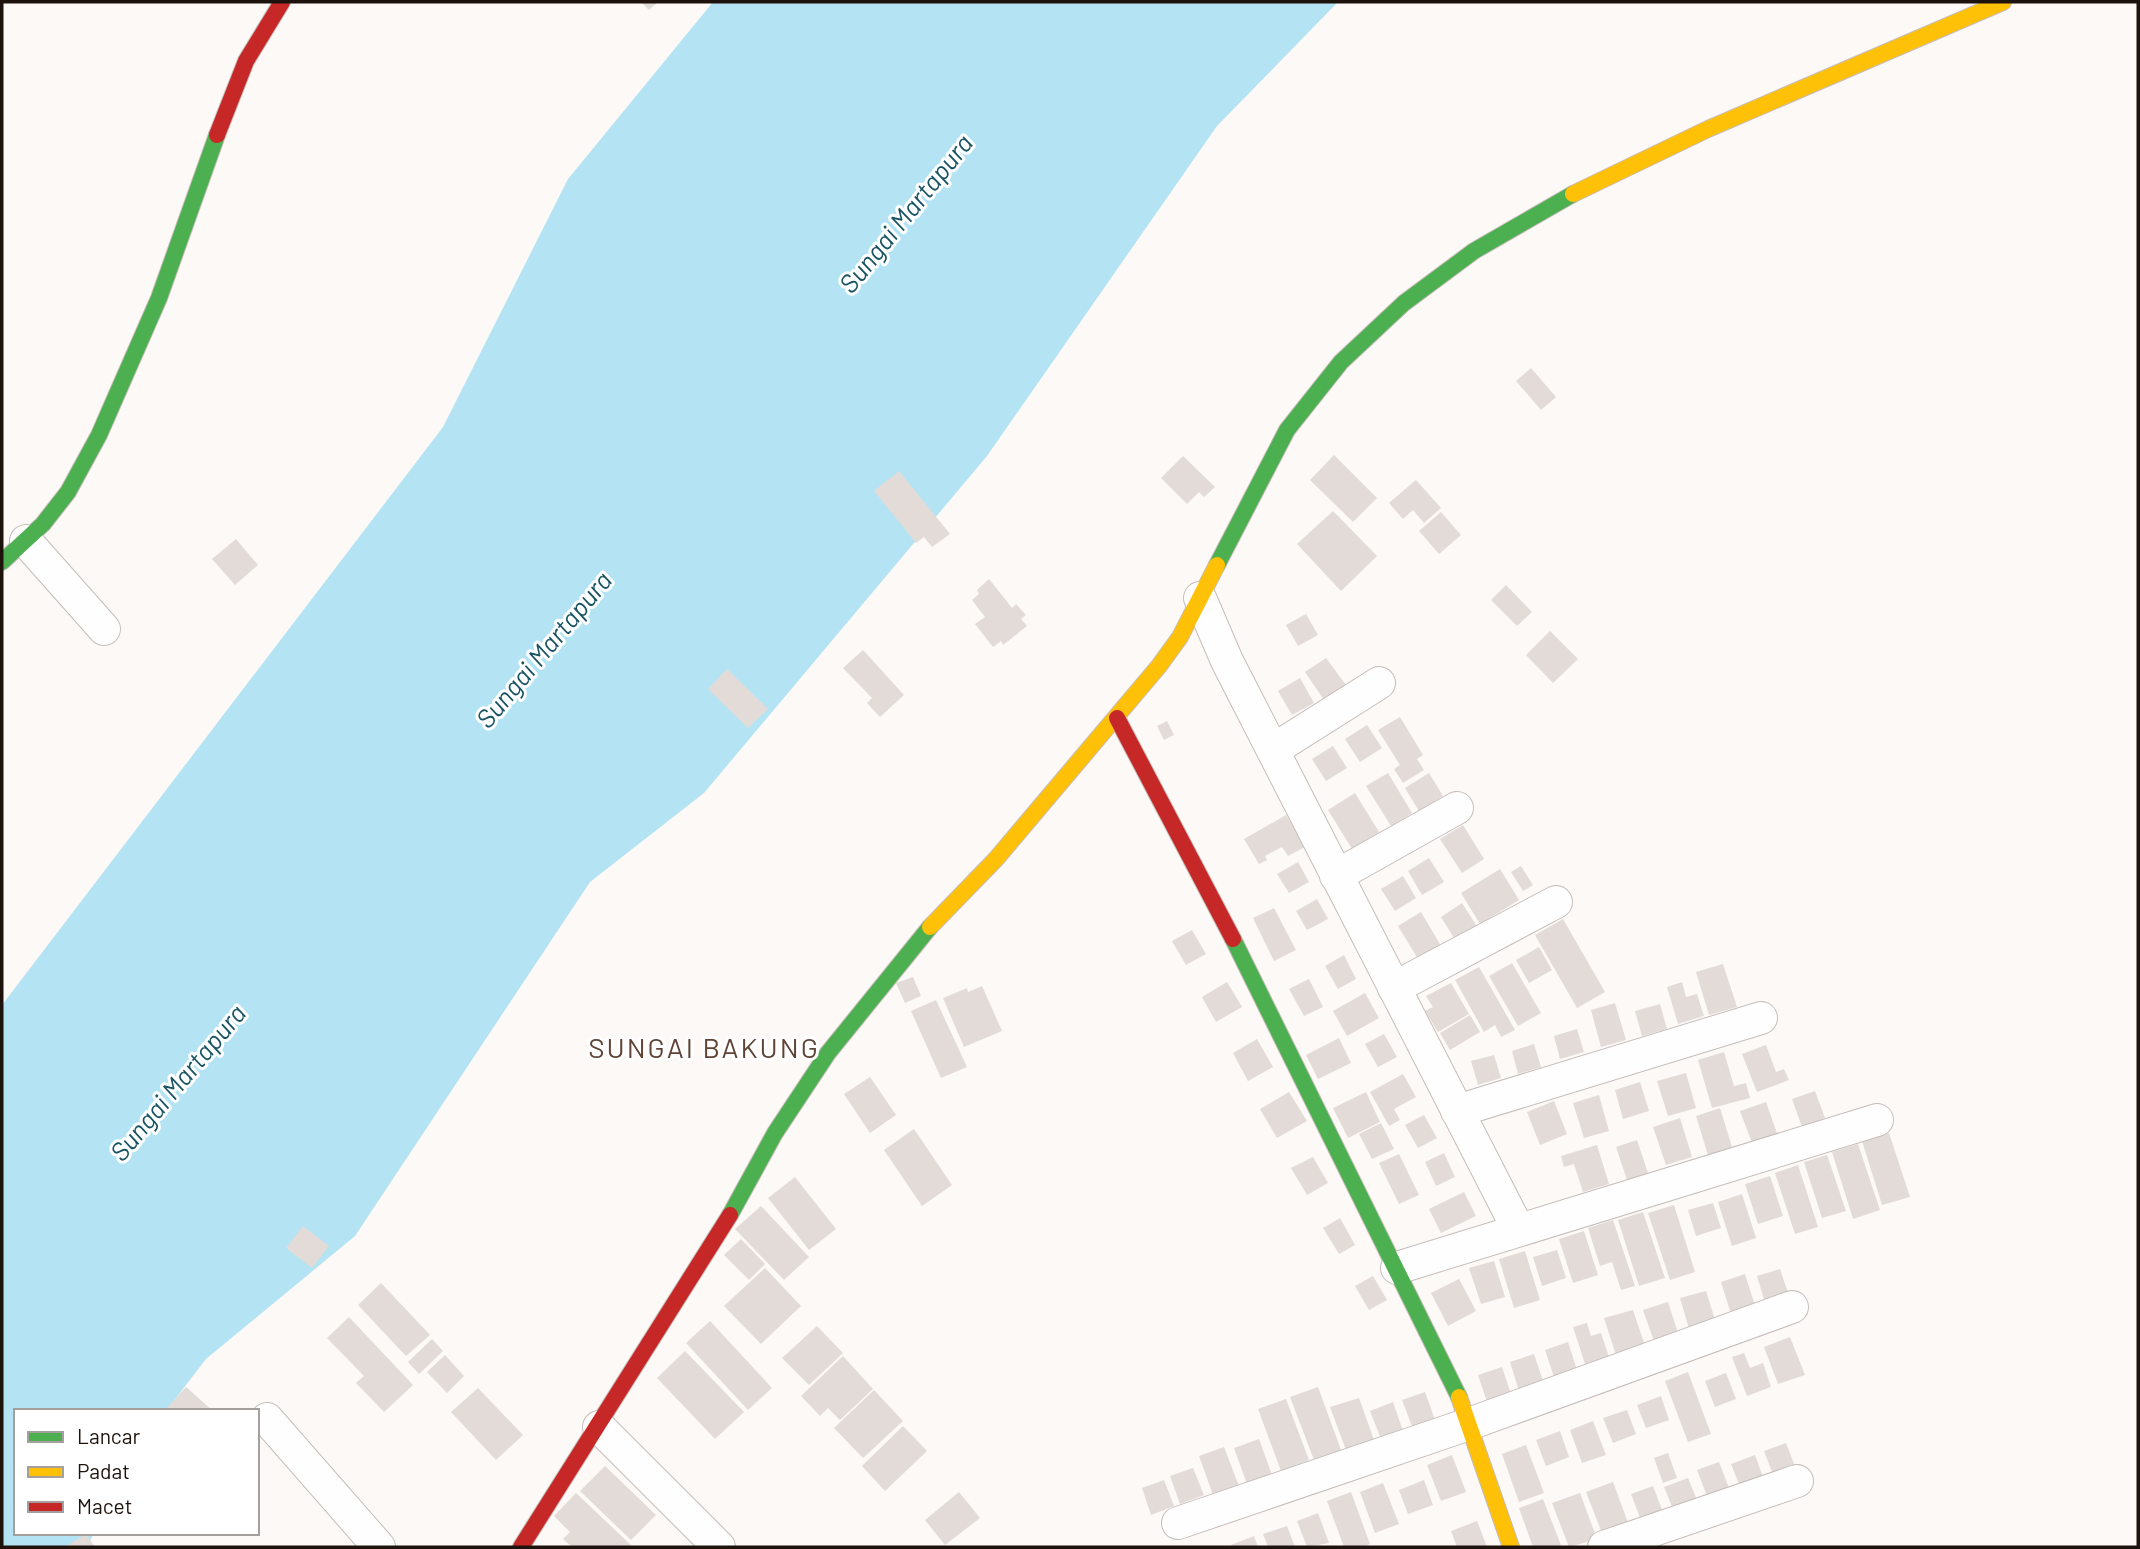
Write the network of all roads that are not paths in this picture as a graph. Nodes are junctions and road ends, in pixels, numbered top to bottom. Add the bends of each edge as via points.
1 (282, 2) edge
2 (2003, 2) edge
3 (26, 541) junction
4 (2, 562) edge
5 (1200, 597) junction
6 (104, 629) dead end
7 (1379, 683) dead end
8 (1117, 718) junction
9 (1272, 751) junction
10 (1457, 808) dead end
11 (1336, 876) junction
12 (1556, 902) dead end
13 (1394, 988) junction
14 (1761, 1018) dead end
15 (1457, 1111) junction
16 (1877, 1119) dead end
17 (1518, 1229) junction
18 (1397, 1268) junction
19 (1793, 1307) dead end
20 (267, 1419) dead end
21 (1469, 1424) junction
22 (599, 1427) junction
23 (1797, 1481) dead end
24 (1178, 1523) dead end
25 (379, 1547) edge
26 (521, 1547) edge
27 (719, 1547) edge
28 (1511, 1547) edge
29 (1604, 1547) edge

1 - 3 street via 246,61 159,298 99,435 68,492
2 - 5 street via 1577,189 1485,244 1412,297 1371,333 1304,406
3 - 4 street
3 - 6 street
5 - 8 street via 1180,637
5 - 9 street
7 - 9 street
8 - 18 street via 1259,989
8 - 22 street via 996,859 921,937 828,1053
9 - 11 street
10 - 11 street
11 - 13 street
12 - 13 street
13 - 15 street
14 - 15 street
15 - 17 street
16 - 17 street
17 - 18 street
18 - 21 street
19 - 21 street
20 - 25 street
21 - 24 street
21 - 28 street
22 - 26 street
22 - 27 street
23 - 29 street

